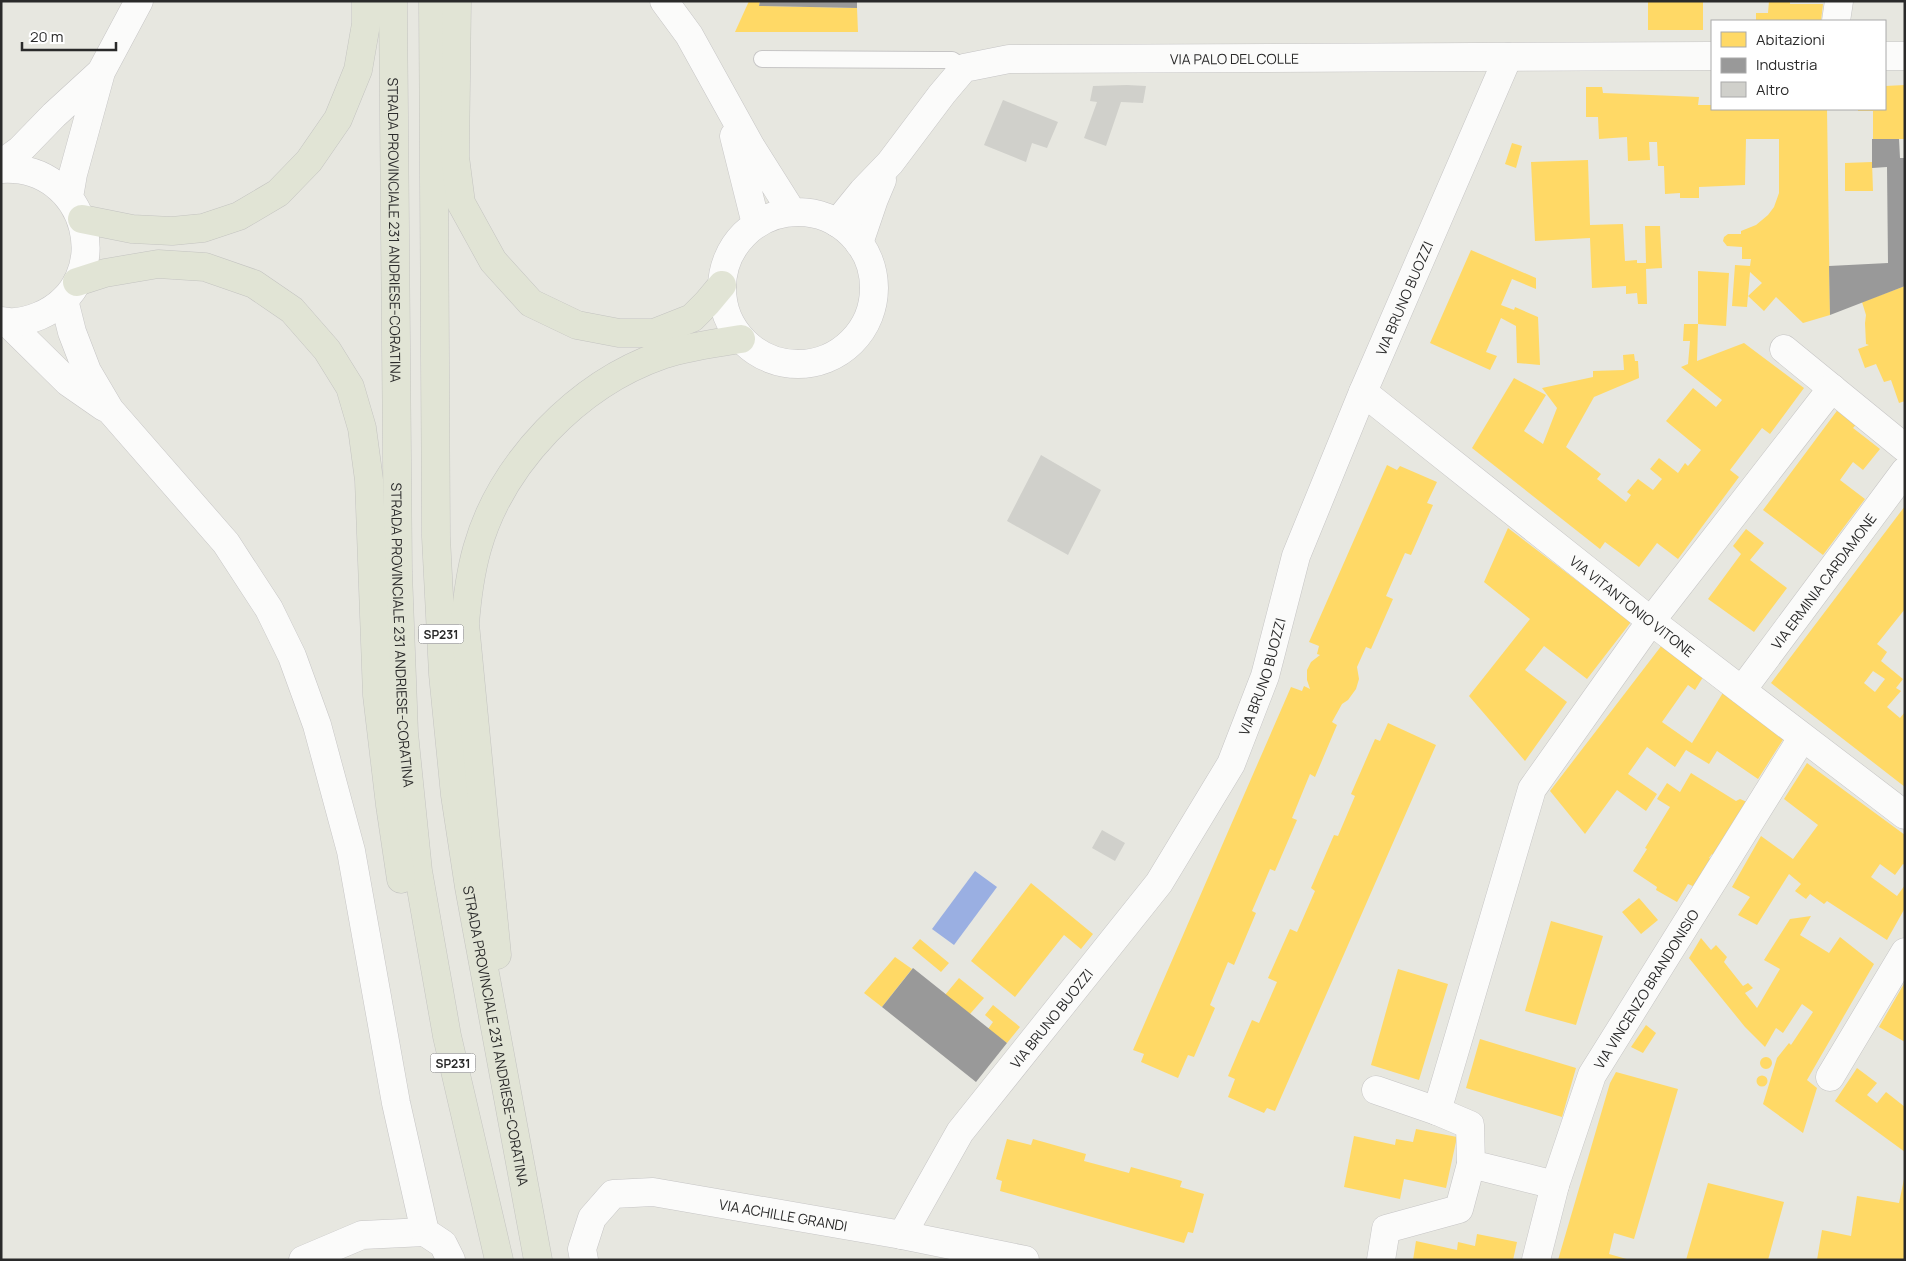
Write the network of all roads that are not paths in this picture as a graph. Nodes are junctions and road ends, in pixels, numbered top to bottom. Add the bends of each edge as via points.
1 (139, 1) edge
2 (366, 1) edge
3 (394, 1) edge
4 (433, 1) edge
5 (457, 1) edge
6 (664, 1) edge
7 (1839, 1) edge
8 (1836, 20) edge
9 (1711, 56) edge
10 (1886, 56) edge
11 (1905, 56) edge
12 (1508, 57) junction
13 (762, 59) dead end
14 (964, 68) junction
15 (101, 72) junction
16 (726, 103) junction
17 (890, 163) junction
18 (1, 164) edge
19 (1, 169) edge
20 (75, 208) junction
21 (792, 212) junction
22 (837, 223) junction
23 (756, 224) junction
24 (859, 243) junction
25 (722, 285) junction
26 (70, 291) junction
27 (5, 322) edge
28 (741, 339) junction
29 (1784, 349) dead end
30 (1832, 388) junction
31 (1363, 392) junction
32 (110, 410) junction
33 (1905, 448) edge
34 (1905, 471) edge
35 (1651, 620) junction
36 (1742, 690) junction
37 (1802, 738) junction
38 (1905, 815) edge
39 (1905, 952) edge
40 (1830, 1077) dead end
41 (1376, 1090) dead end
42 (1437, 1111) junction
43 (517, 1153) junction
44 (1471, 1164) junction
45 (1555, 1185) junction
46 (425, 1232) junction
47 (902, 1235) junction
48 (498, 1256) edge
49 (303, 1260) edge
50 (451, 1260) edge
51 (538, 1260) edge
52 (584, 1260) edge
53 (1025, 1260) edge
54 (1381, 1260) edge
55 (1536, 1260) edge

1 - 15 street
2 - 20 main road via 366,24 358,70 338,119 310,161 278,193 239,216 203,228 172,231 132,230
3 - 48 main road, STRADA PROVINCIALE 231 ANDRIESE-CORATINA / SP231 via 398,581 404,733 418,871 440,1004
4 - 43 main road, STRADA PROVINCIALE 231 ANDRIESE-CORATINA / SP231 via 436,537 443,674 455,795 469,887
5 - 25 main road via 456,157 461,203 493,262 531,303 577,325 618,333 654,333 692,318
6 - 16 street via 689,35
7 - 8 street
9 - 12 street, VIA PALO DEL COLLE
10 - 11 street
12 - 14 street, VIA PALO DEL COLLE via 1009,59
12 - 31 street, VIA BRUNO BUOZZI
13 - 14 lane via 952,60
14 - 17 street
15 - 18 street via 20,150
15 - 20 street via 73,174
16 - 21 street
16 - 23 street
17 - 22 street
17 - 24 street
19 - 20 street via 15,168 35,173 54,183
20 - 26 street via 86,241 84,262
21 - 22 street via 815,214
21 - 23 street
22 - 24 street
23 - 25 street via 738,240 726,261
24 - 28 street via 871,266 874,291 869,317 855,339 835,355 811,363 785,364 761,355
25 - 28 street via 724,308
26 - 27 street via 48,312 28,320
26 - 32 street via 72,332 87,371
26 - 48 main road via 105,273 158,264 205,267 254,284 292,310 327,350 350,386 362,428 369,480 378,695 408,927 430,1046
27 - 32 street via 68,382
28 - 43 main road via 662,355 610,379 562,415 531,448 505,483 478,547 468,585 465,624
29 - 30 street
30 - 33 street
30 - 35 street
31 - 35 street, VIA VITANTONIO VITONE
31 - 47 street, VIA BRUNO BUOZZI via 1296,556 1265,676 1231,764 1158,883 960,1132
32 - 46 street via 226,543 269,609 292,656 317,725 351,851 396,1103
34 - 36 street, VIA ERMINIA CARDAMONE
35 - 36 street, VIA VITANTONIO VITONE
35 - 42 street via 1532,789
36 - 37 street, VIA VITANTONIO VITONE
37 - 38 street, VIA VITANTONIO VITONE
37 - 45 street, VIA VINCENZO BRANDONISIO via 1592,1075
39 - 40 street
41 - 42 street
42 - 44 street via 1470,1125
43 - 51 main road, STRADA PROVINCIALE 231 ANDRIESE-CORATINA / SP231
44 - 45 street
44 - 54 street via 1459,1209 1386,1229
45 - 55 street, VIA VINCENZO BRANDONISIO
46 - 49 street via 362,1235
46 - 50 street via 443,1244
47 - 52 street, VIA ACHILLE GRANDI via 653,1192 614,1194 592,1218 582,1249
47 - 53 street, VIA ACHILLE GRANDI

